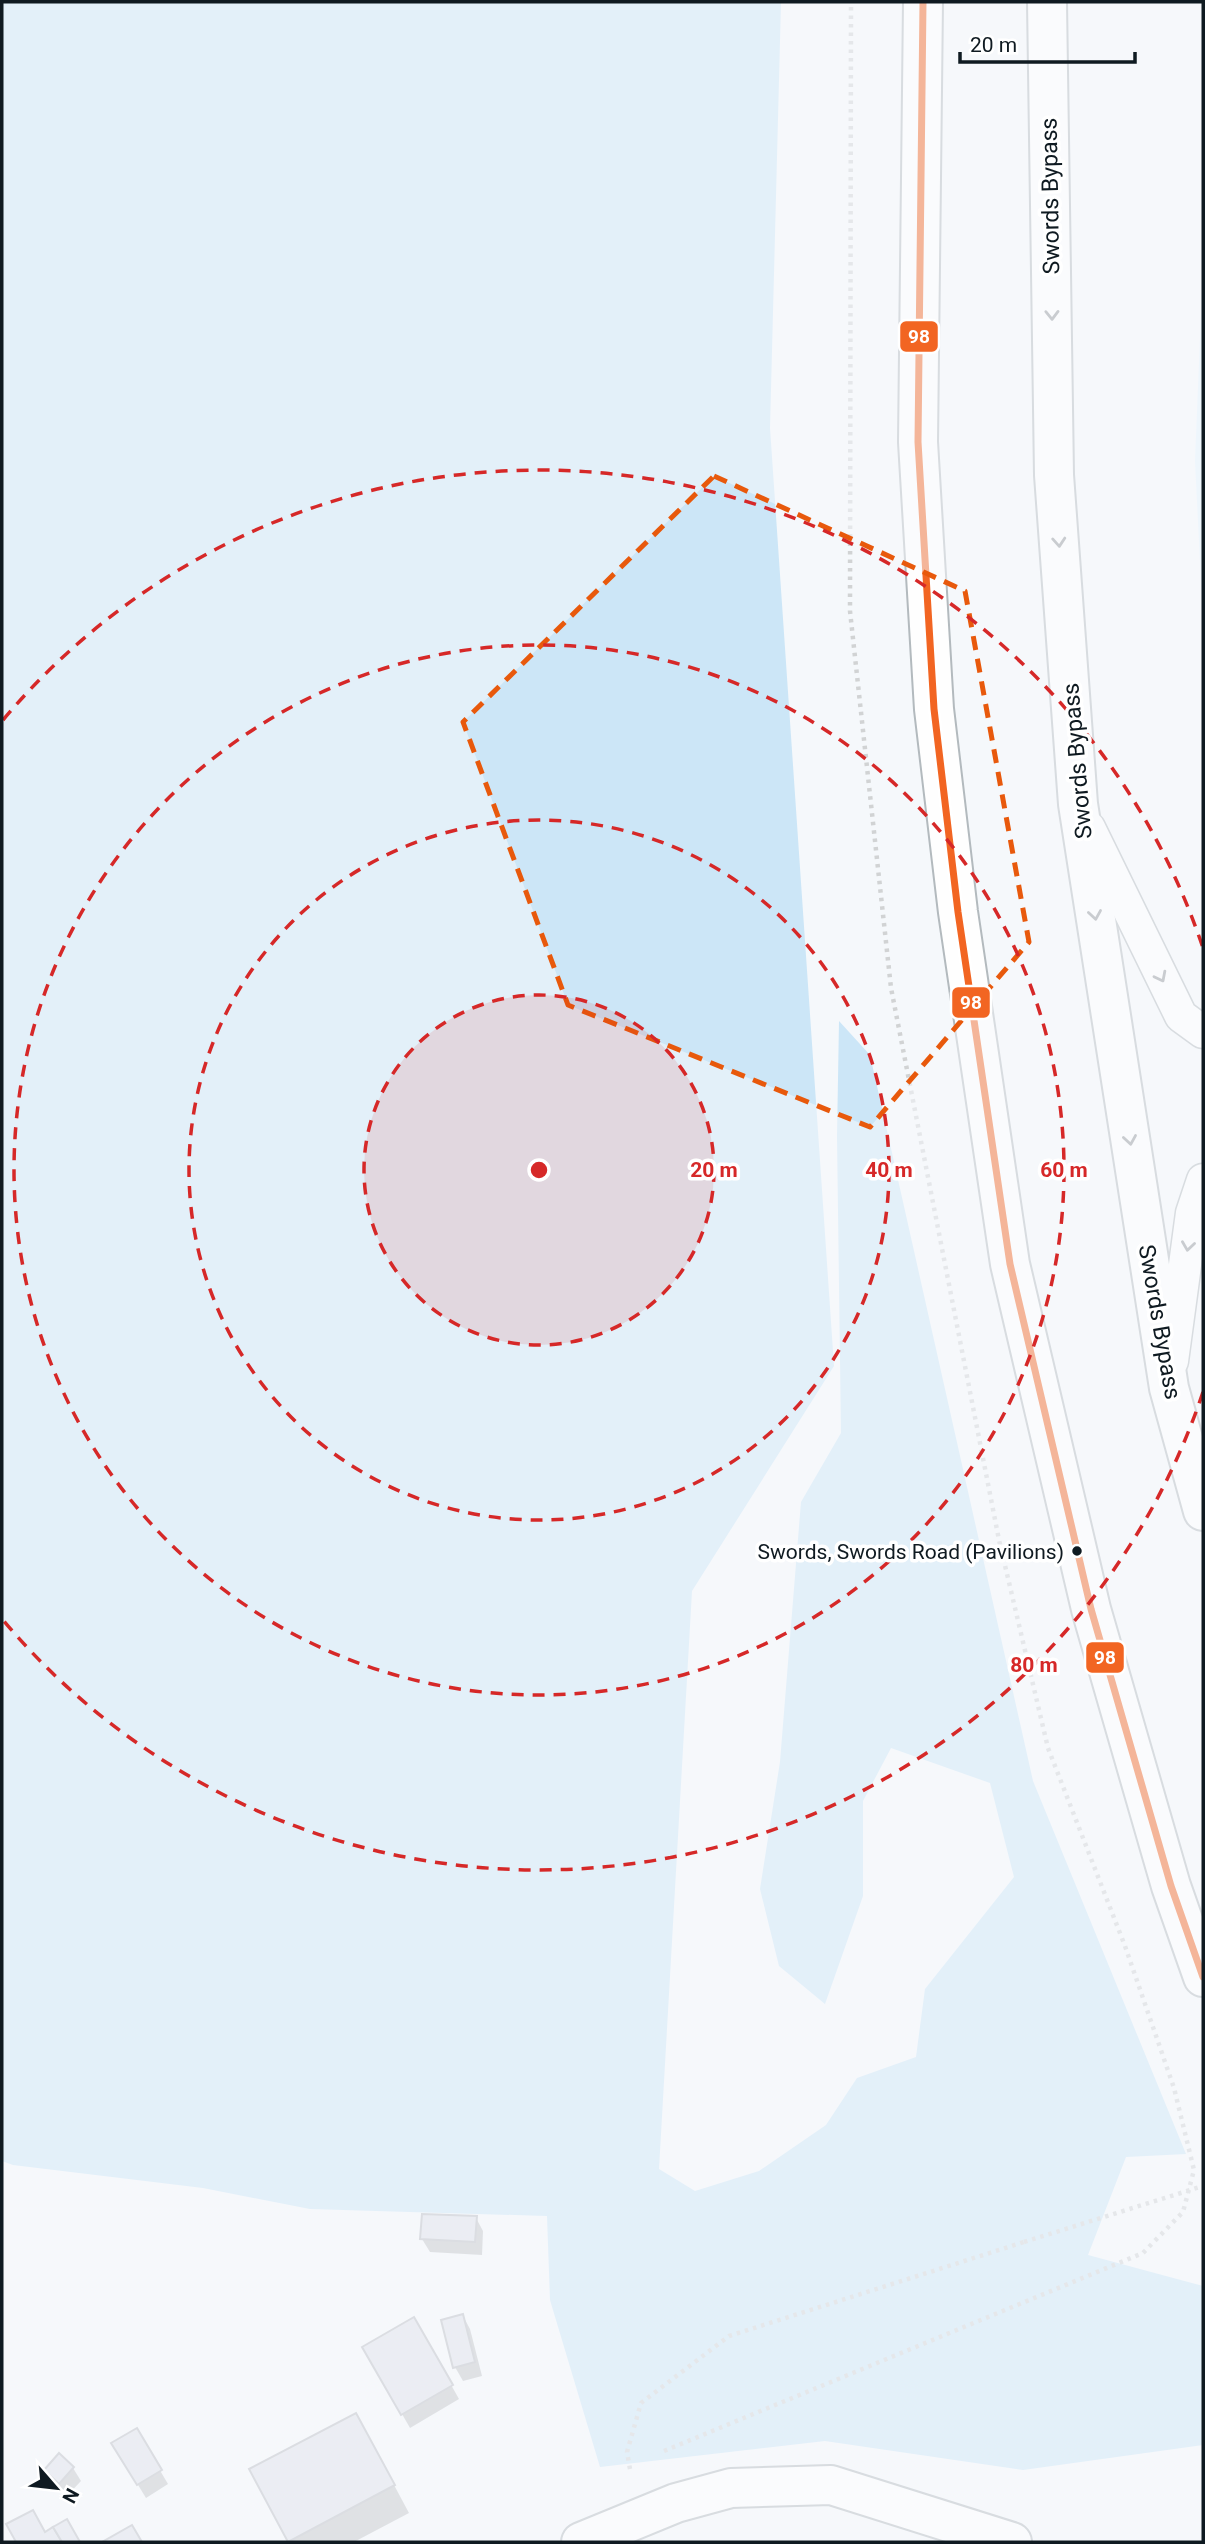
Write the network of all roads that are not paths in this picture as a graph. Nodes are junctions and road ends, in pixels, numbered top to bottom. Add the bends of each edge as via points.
1 (923, 2) edge
2 (1047, 2) edge
3 (1078, 804) junction
4 (1203, 1032) edge
5 (1203, 1180) edge
6 (1169, 1388) junction
7 (1203, 1511) edge
8 (1203, 1977) edge
9 (581, 2542) edge
10 (1012, 2542) edge

1 - 8 main road via 918,442 934,709 958,912 1016,1290 1091,1609 1171,1886
2 -> 3 main road, Swords Bypass via 1054,475
3 -> 4 lane via 1181,1016
3 -> 6 main road, Swords Bypass
5 -> 6 lane via 1192,1213
6 - 7 main road, Swords Bypass
9 - 10 main road via 676,2503 732,2488 831,2485

